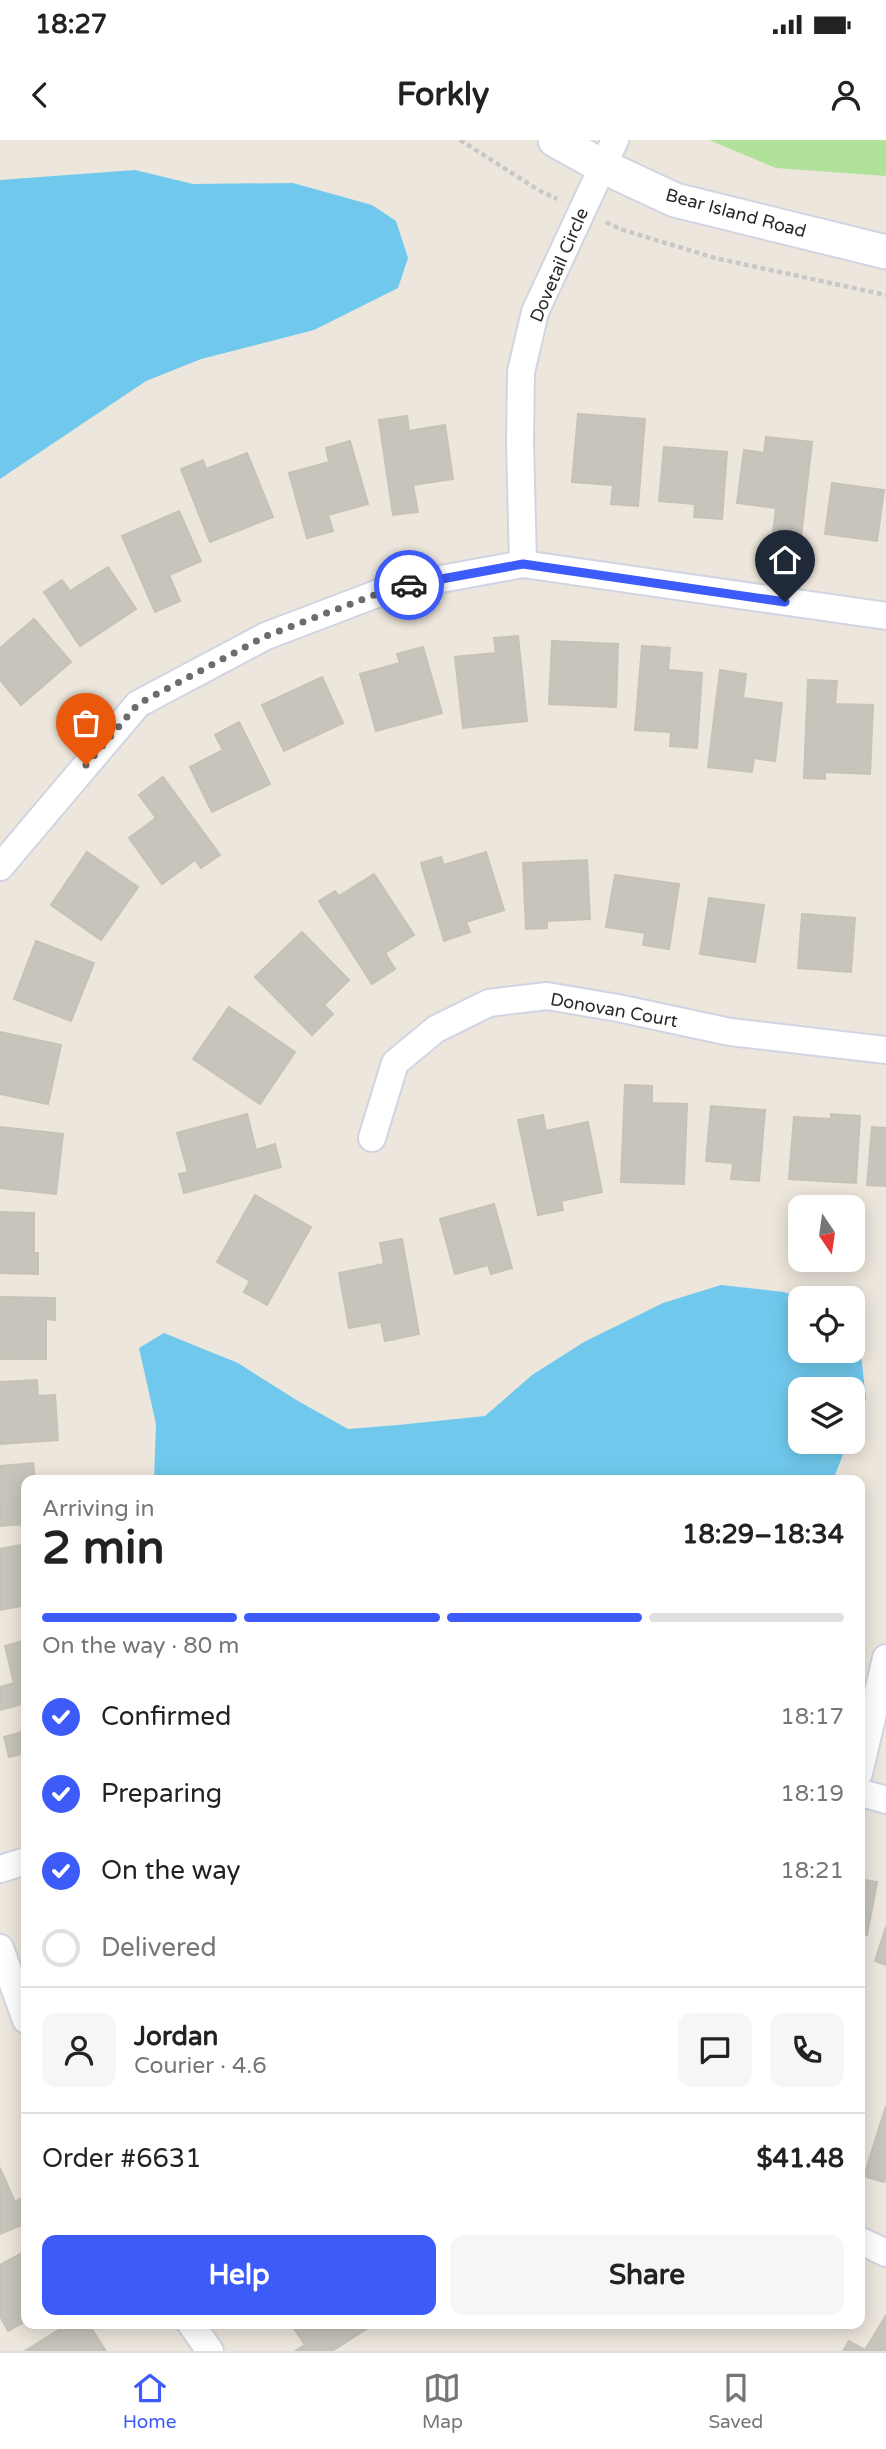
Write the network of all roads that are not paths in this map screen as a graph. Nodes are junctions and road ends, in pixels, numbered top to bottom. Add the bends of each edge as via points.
1 (555, 140) edge
2 (609, 153) edge
3 (886, 252) edge
4 (523, 564) junction
5 (886, 615) edge
6 (0, 867) edge
7 (886, 1049) edge
8 (372, 1138) dead end
9 (886, 1658) edge
10 (865, 1747) edge
11 (865, 1794) edge
12 (886, 1800) edge
13 (21, 1863) edge
14 (0, 1869) edge
15 (0, 1948) edge
16 (21, 2006) edge
17 (865, 2243) edge
18 (886, 2253) edge
19 (195, 2329) edge
20 (210, 2351) edge

1 - 2 street, Bear Island Road
2 - 3 street, Bear Island Road via 675,200
2 - 4 street, Dovetail Circle via 535,312 521,372
4 - 5 street
4 - 6 street via 393,588 266,636 138,704
7 - 8 street, Donovan Court via 730,1032 547,996 489,1003 436,1029 395,1063
9 - 10 street
11 - 12 street
13 - 14 street
15 - 16 street
17 - 18 street
19 - 20 street

